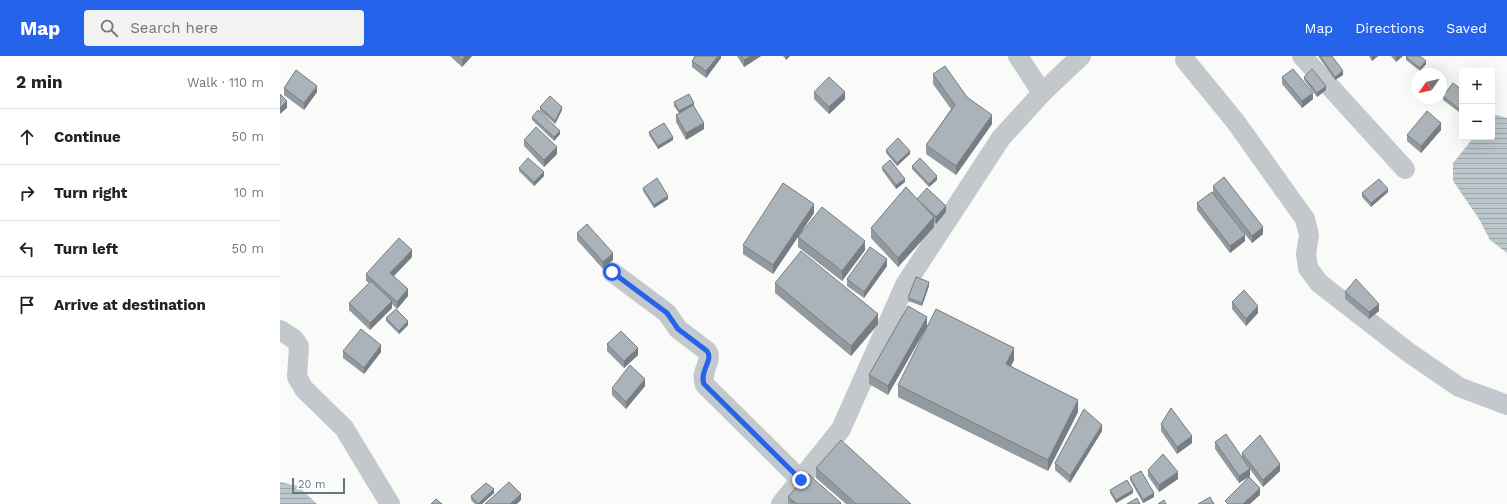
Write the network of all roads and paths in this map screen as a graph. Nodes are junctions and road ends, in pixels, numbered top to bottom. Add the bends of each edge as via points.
1 (1018, 56) edge
2 (1081, 56) edge
3 (1302, 56) edge
4 (1184, 57) edge
5 (1042, 92) junction
6 (1405, 169) dead end
7 (612, 272) dead end
8 (280, 330) edge
9 (1507, 405) edge
10 (801, 480) junction
11 (390, 504) edge
12 (781, 504) edge

1 - 5 street
2 - 5 street
3 - 6 street
4 - 9 street via 1235,121 1305,219 1309,235 1306,254 1308,268 1319,283 1408,352 1459,387
5 - 10 street via 1001,138 905,285 841,429
7 - 10 street via 667,313 678,329 707,351 709,358 702,379 704,384
8 - 11 street via 294,339 298,346 297,377 304,389 344,428
10 - 12 street

